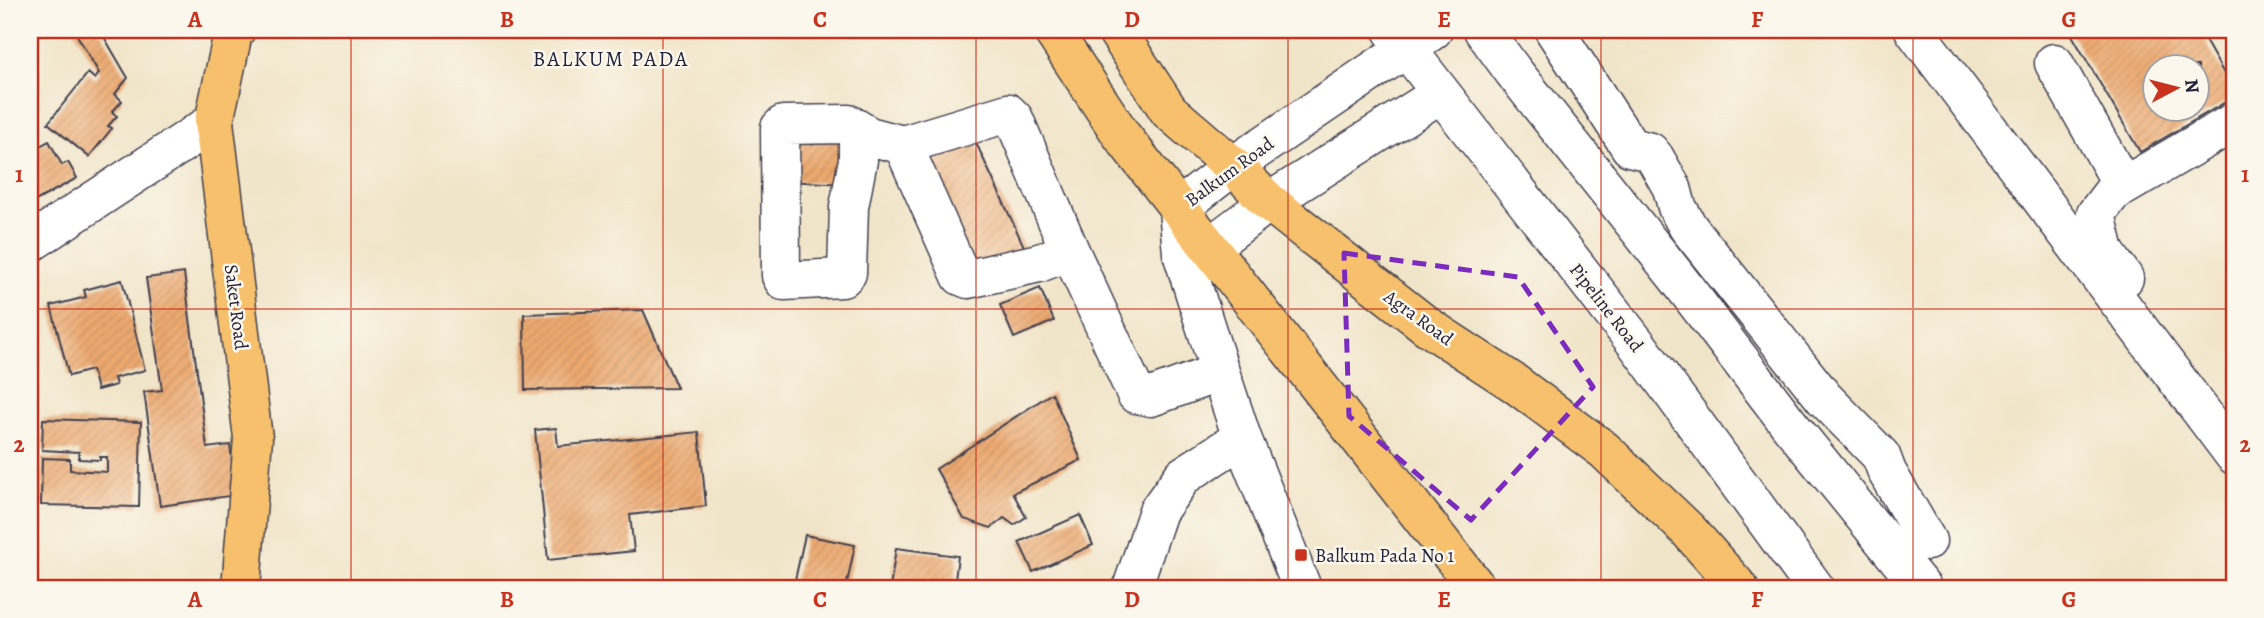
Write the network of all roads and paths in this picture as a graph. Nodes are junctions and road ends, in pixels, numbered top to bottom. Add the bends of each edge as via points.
1 (236, 30) edge
2 (1052, 30) edge
3 (1116, 30) edge
4 (1483, 30) edge
5 (1554, 30) edge
6 (1914, 30) edge
7 (1409, 34) edge
8 (2054, 63) dead end
9 (1440, 94) junction
10 (214, 122) junction
11 (2234, 122) edge
12 (859, 132) dead end
13 (903, 145) junction
14 (1233, 166) junction
15 (2123, 186) junction
16 (1269, 202) junction
17 (1178, 209) junction
18 (30, 243) edge
19 (1070, 251) junction
20 (1195, 251) junction
21 (1220, 372) junction
22 (2234, 424) edge
23 (1242, 438) junction
24 (2234, 455) edge
25 (1927, 541) dead end
26 (241, 588) edge
27 (1132, 588) edge
28 (1302, 588) edge
29 (1477, 588) edge
30 (1739, 588) edge
31 (1815, 588) edge
32 (1922, 588) edge

1 - 10 main road, Saket Road
2 - 17 main road via 1122,136
3 - 14 main road, Agra Road via 1170,111
4 - 32 street via 1788,424
5 - 25 street via 1630,147 1655,158 1688,227 1824,398 1881,456
6 - 24 street
7 - 9 street, Pipeline Road
7 - 14 street, Balkum Road
8 - 15 street
9 - 16 street
9 - 31 street, Pipeline Road via 1639,347
10 - 18 street
10 - 26 main road, Saket Road via 253,438
11 - 15 street
12 - 13 street
13 - 19 street via 961,276 968,279 1027,266
13 - 19 street via 1008,113
14 - 16 main road, Agra Road
14 - 17 street, Balkum Road
15 - 22 street via 2096,214 2105,253
16 - 20 street
16 - 30 main road, Agra Road via 1427,326 1604,450 1688,530
17 - 20 main road
19 - 21 street via 1136,394 1151,397
20 - 21 street
20 - 29 main road
21 - 23 street
23 - 27 street via 1183,476 1158,511
23 - 28 street

